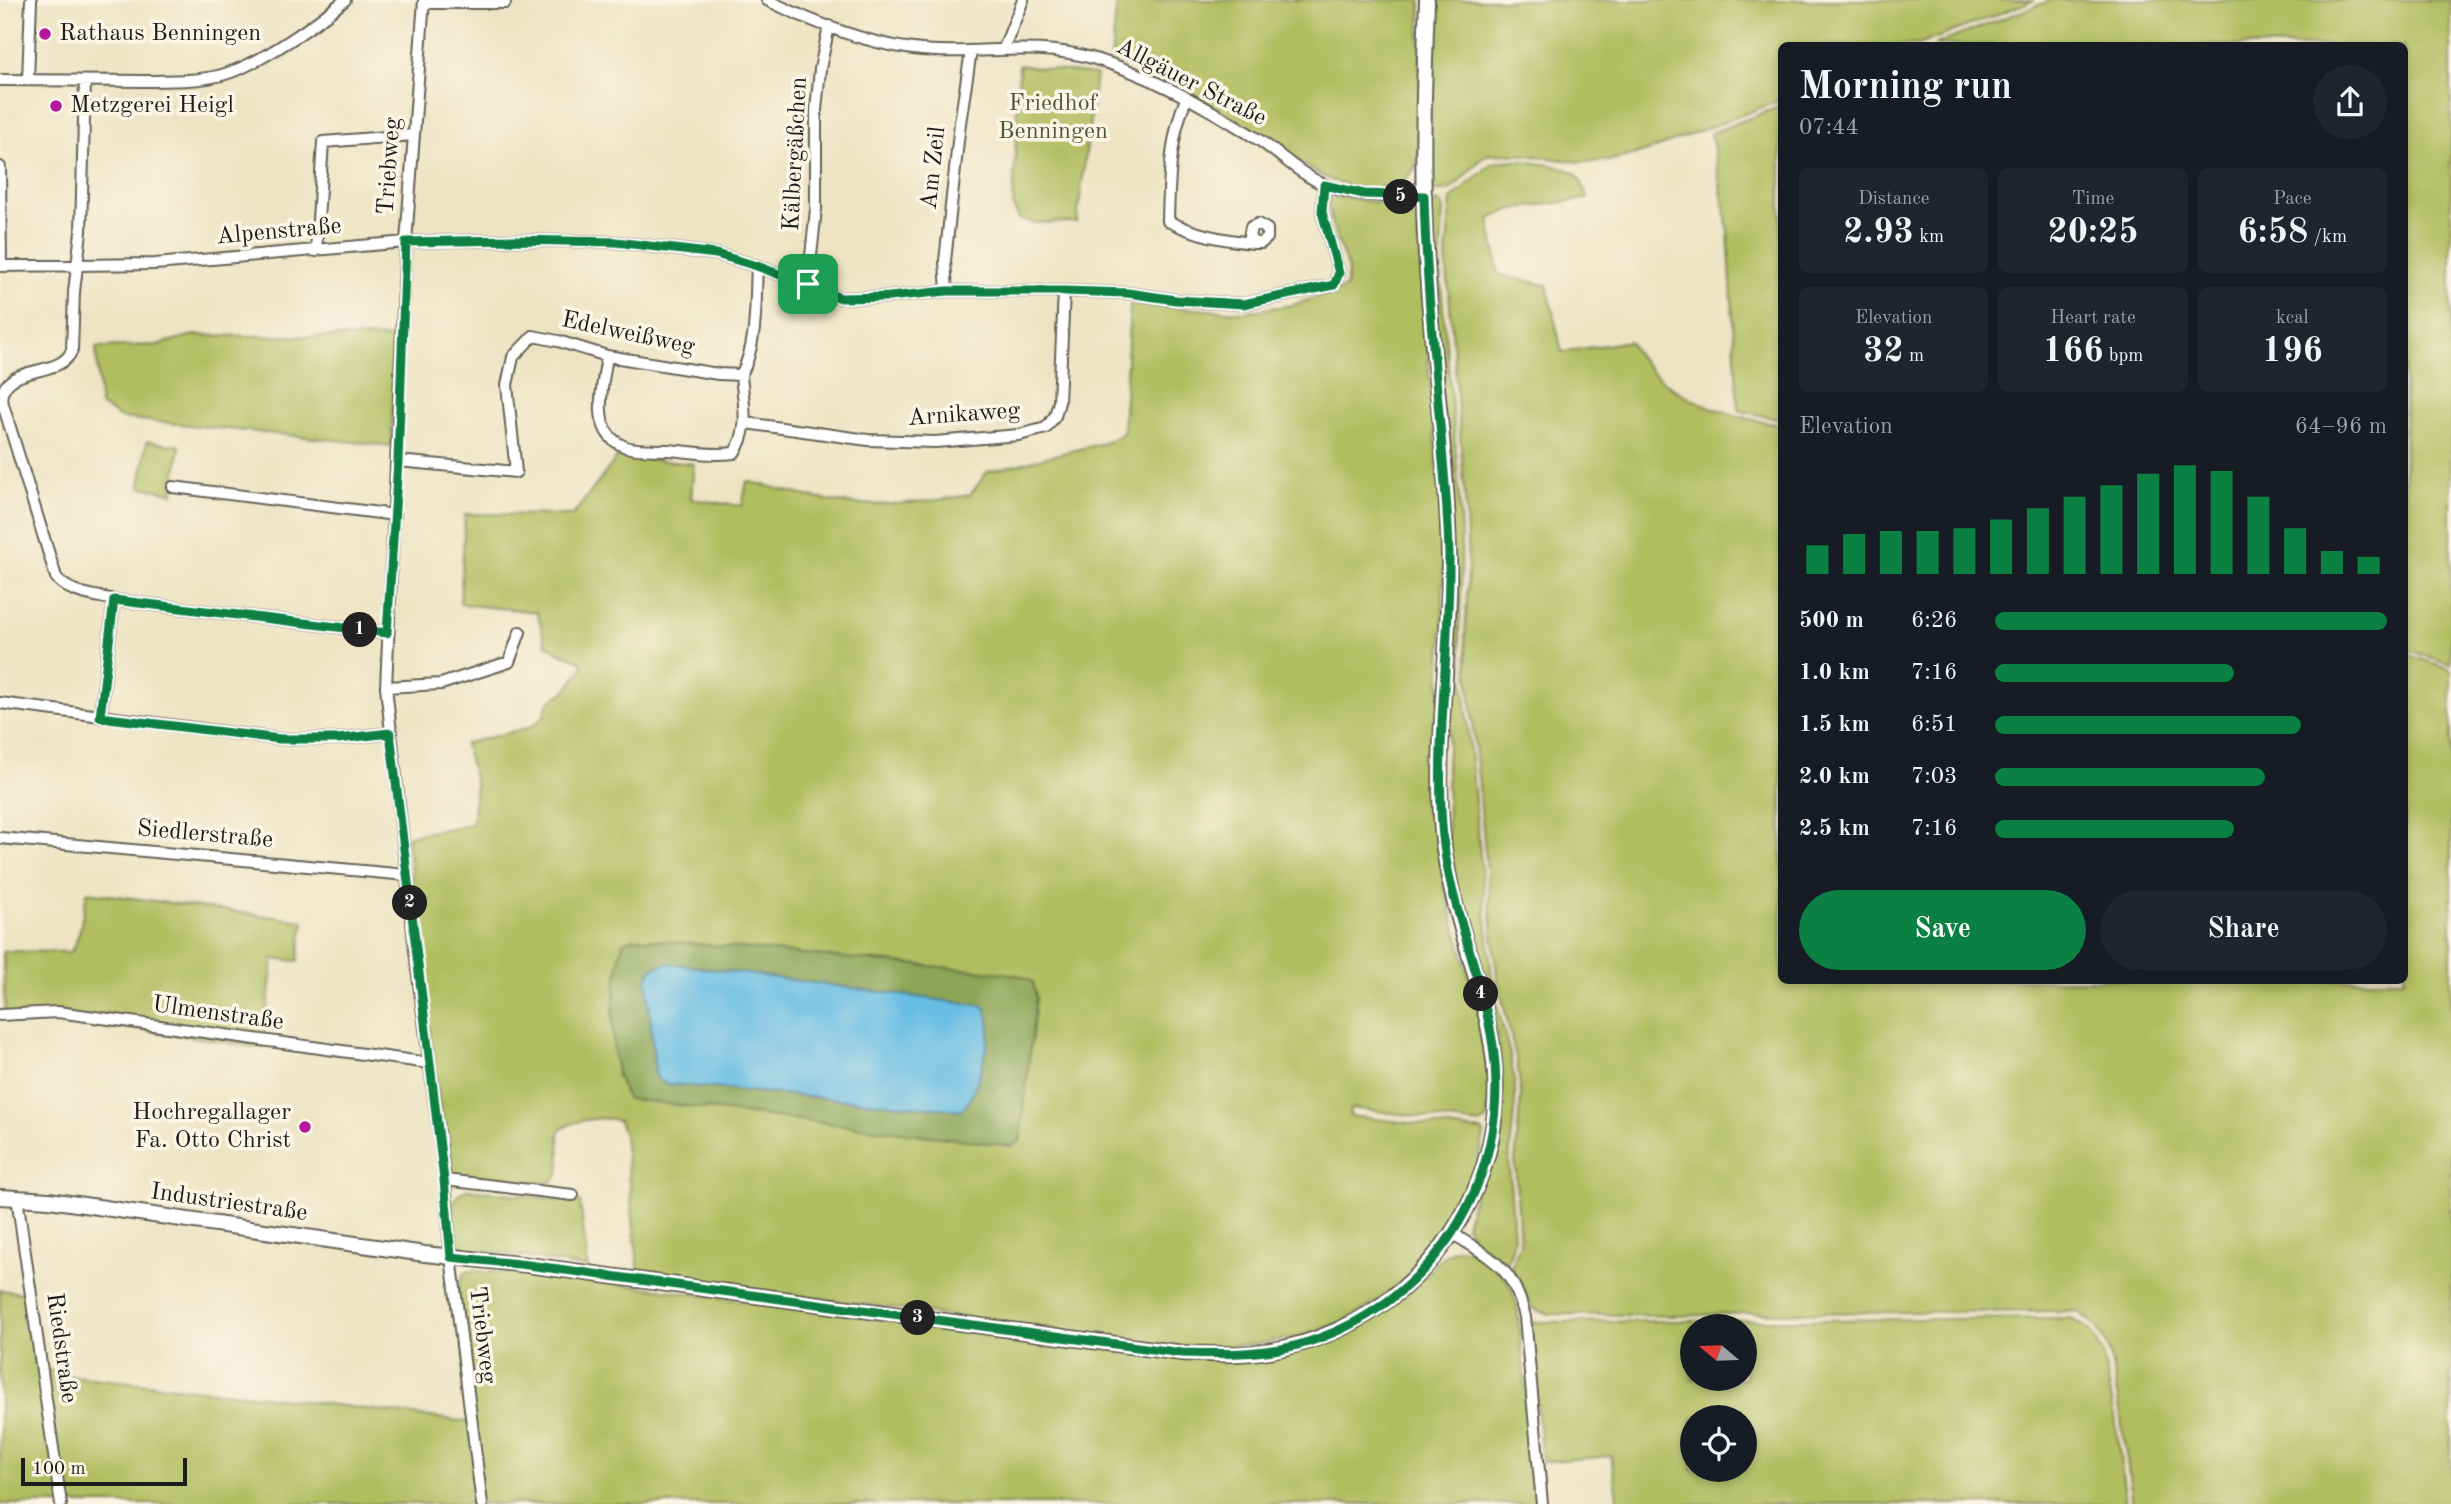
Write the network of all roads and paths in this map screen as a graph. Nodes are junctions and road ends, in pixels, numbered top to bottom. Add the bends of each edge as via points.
1 (31, 0) edge
2 (345, 0) edge
3 (505, 0) edge
4 (767, 0) edge
5 (1023, 0) edge
6 (1427, 0) edge
7 (424, 2) edge
8 (829, 26) junction
9 (1004, 48) junction
10 (971, 51) junction
11 (0, 80) edge
12 (28, 80) junction
13 (85, 81) junction
14 (1186, 99) junction
15 (413, 135) junction
16 (0, 167) edge
17 (1324, 185) junction
18 (1424, 196) junction
19 (406, 242) junction
20 (1254, 243) dead end
21 (316, 251) junction
22 (77, 265) junction
23 (1, 266) edge
24 (757, 266) junction
25 (808, 284) junction
26 (947, 291) junction
27 (1064, 291) junction
28 (607, 356) junction
29 (741, 375) junction
30 (746, 424) junction
31 (398, 461) junction
32 (173, 488) dead end
33 (395, 514) junction
34 (114, 600) junction
35 (520, 632) dead end
36 (387, 633) junction
37 (386, 687) junction
38 (0, 703) edge
39 (100, 717) junction
40 (390, 733) junction
41 (0, 838) edge
42 (407, 875) junction
43 (0, 1015) edge
44 (429, 1063) junction
45 (444, 1180) junction
46 (573, 1195) dead end
47 (0, 1197) edge
48 (18, 1197) junction
49 (1452, 1233) junction
50 (451, 1257) junction
51 (61, 1504) edge
52 (482, 1504) edge
53 (1542, 1504) edge

1 - 12 street
2 - 13 street via 317,23 232,72 183,79
3 - 7 street
4 - 8 street, Allgäuer Straße
5 - 9 street
6 - 18 street, Industriestraße
7 - 15 street, Triebweg
8 - 10 street, Allgäuer Straße via 913,49
8 - 25 street, Kälbergäßchen via 816,110 816,209
9 - 10 street, Allgäuer Straße
9 - 14 street, Allgäuer Straße via 1049,49 1093,58
10 - 26 street, Am Zeil via 945,261
11 - 12 street
12 - 13 street
13 - 22 street
14 - 17 street, Allgäuer Straße
14 - 20 street via 1169,177 1168,221 1190,232
15 - 19 street, Triebweg
15 - 21 street via 323,142
16 - 23 street
17 - 18 street, Allgäuer Straße via 1364,194
17 - 27 street via 1322,212 1339,273 1334,285 1243,304
18 - 49 street, Industriestraße via 1449,559 1442,826 1450,885 1487,1013 1496,1073 1489,1150
19 - 21 street, Alpenstraße
19 - 24 street, Alpenstraße via 616,242 716,254
19 - 31 street, Triebweg
21 - 22 street, Alpenstraße via 155,264
22 - 23 street, Alpenstraße
22 - 34 street via 69,359 15,378 2,390 1,398 55,577 68,588
24 - 25 street, Alpenstraße
24 - 29 street via 750,359
25 - 26 street via 841,298
26 - 27 street
27 - 30 street, Arnikaweg via 1059,402 1046,428 1019,435 936,442 868,440
28 - 29 street, Edelweißweg
28 - 30 street via 599,407 610,437 626,447 734,453
28 - 31 street, Edelweißweg via 533,336 513,356 507,386 516,472
29 - 30 street
31 - 33 street, Triebweg
32 - 33 street
33 - 36 street, Triebweg
34 - 36 street
34 - 39 street
35 - 37 street via 509,662 441,684
36 - 37 street, Triebweg
37 - 40 street, Triebweg
38 - 39 street
39 - 40 street via 280,739
40 - 42 street, Triebweg
41 - 42 street, Siedlerstraße
42 - 44 street, Triebweg
43 - 44 street, Ulmenstraße via 58,1012
44 - 45 street, Triebweg
45 - 46 street
45 - 50 street, Triebweg
47 - 48 street, Industriestraße
48 - 50 street, Industriestraße
48 - 51 street, Riedstraße
49 - 50 street, Industriestraße via 1418,1276 1358,1322 1295,1345 1230,1354 1182,1353
49 - 53 street via 1504,1268 1522,1303
50 - 52 street, Triebweg

